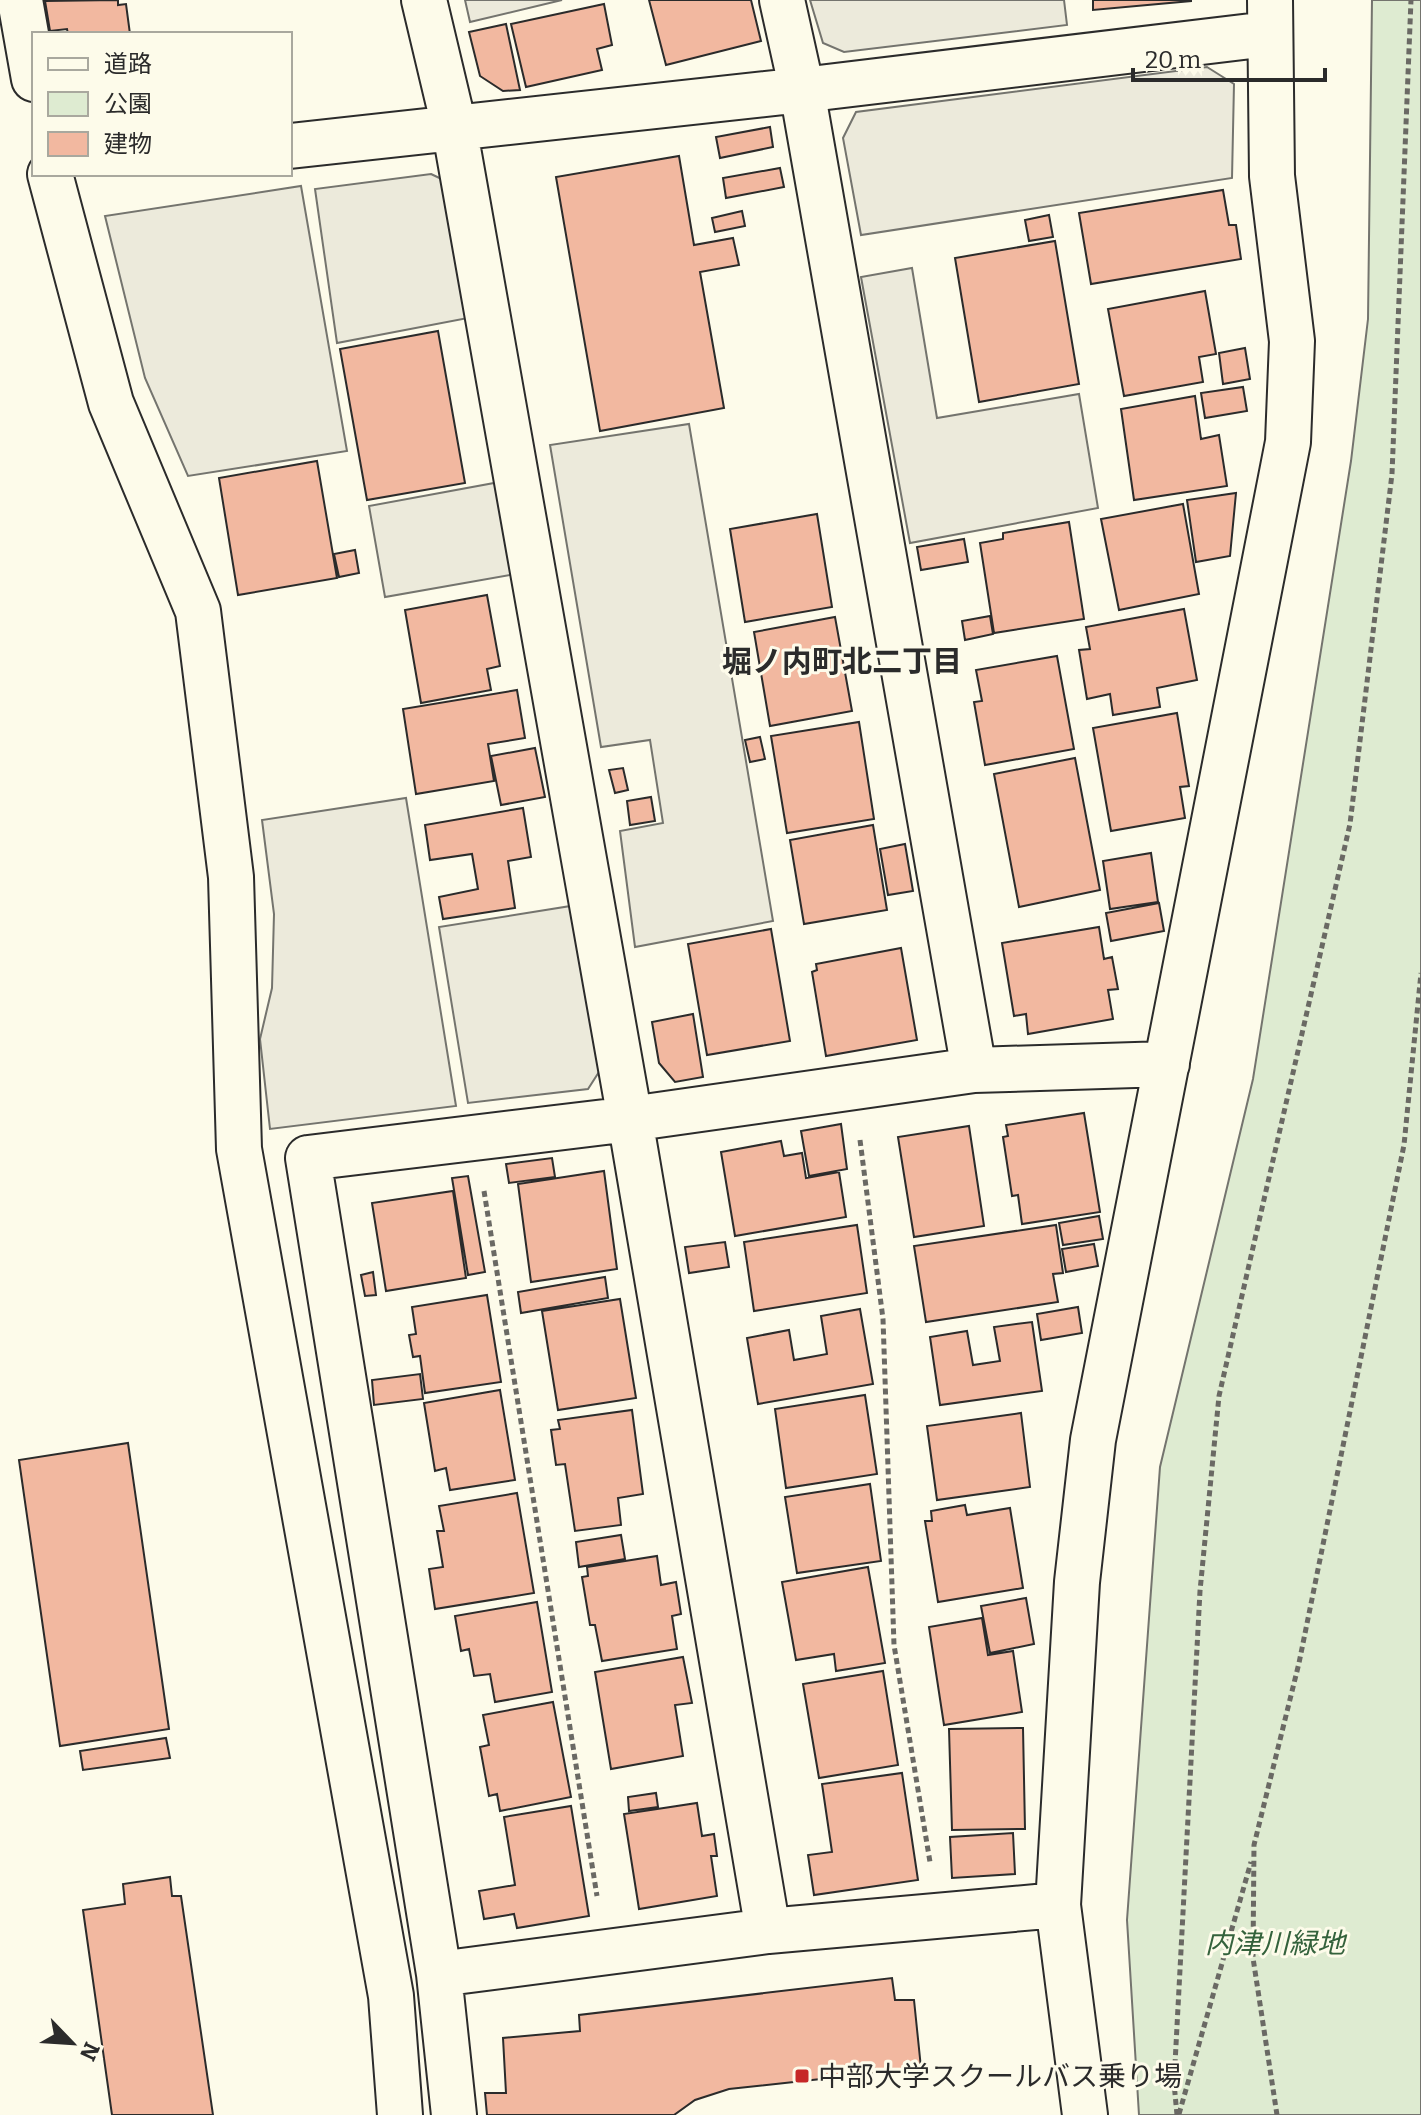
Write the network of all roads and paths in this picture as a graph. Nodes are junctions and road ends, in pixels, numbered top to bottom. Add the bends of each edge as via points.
1 (20, 0) edge
2 (424, 0) edge
3 (782, 0) edge
4 (1411, 0) edge
5 (1269, 17) edge
6 (32, 68) edge
7 (802, 90) junction
8 (454, 126) junction
9 (292, 146) edge
10 (51, 176) edge
11 (1421, 973) edge
12 (1167, 1064) junction
13 (974, 1070) junction
14 (854, 1088) junction
15 (630, 1119) junction
16 (475, 1138) junction
17 (1253, 1855) junction
18 (1058, 1905) junction
19 (939, 1916) junction
20 (768, 1931) junction
21 (606, 1953) junction
22 (439, 1974) junction
23 (400, 2115) edge
24 (454, 2115) edge
25 (1085, 2115) edge
26 (1178, 2115) edge
27 (1277, 2115) edge

1 - 6 street
2 - 8 street
3 - 7 street
4 - 26 path via 1392,474 1350,824 1219,1396 1199,1607 1174,2083
5 - 7 street
5 - 12 street via 1272,176 1292,341 1288,442
7 - 8 street
7 - 13 street
8 - 9 street
8 - 15 street
10 - 23 street via 111,403 198,611 231,877 239,1149 391,1996
11 - 17 path via 1404,1145 1299,1663
12 - 13 street
12 - 18 street via 1093,1440 1077,1582
13 - 14 street
14 - 15 street
14 - 19 path via 883,1319 894,1645
15 - 16 street
15 - 20 street
16 - 21 path
16 - 22 street via 308,1158
17 - 26 path
17 - 27 path via 1253,1958
18 - 19 street
18 - 25 street
19 - 20 street
20 - 21 street
21 - 22 street
22 - 24 street

